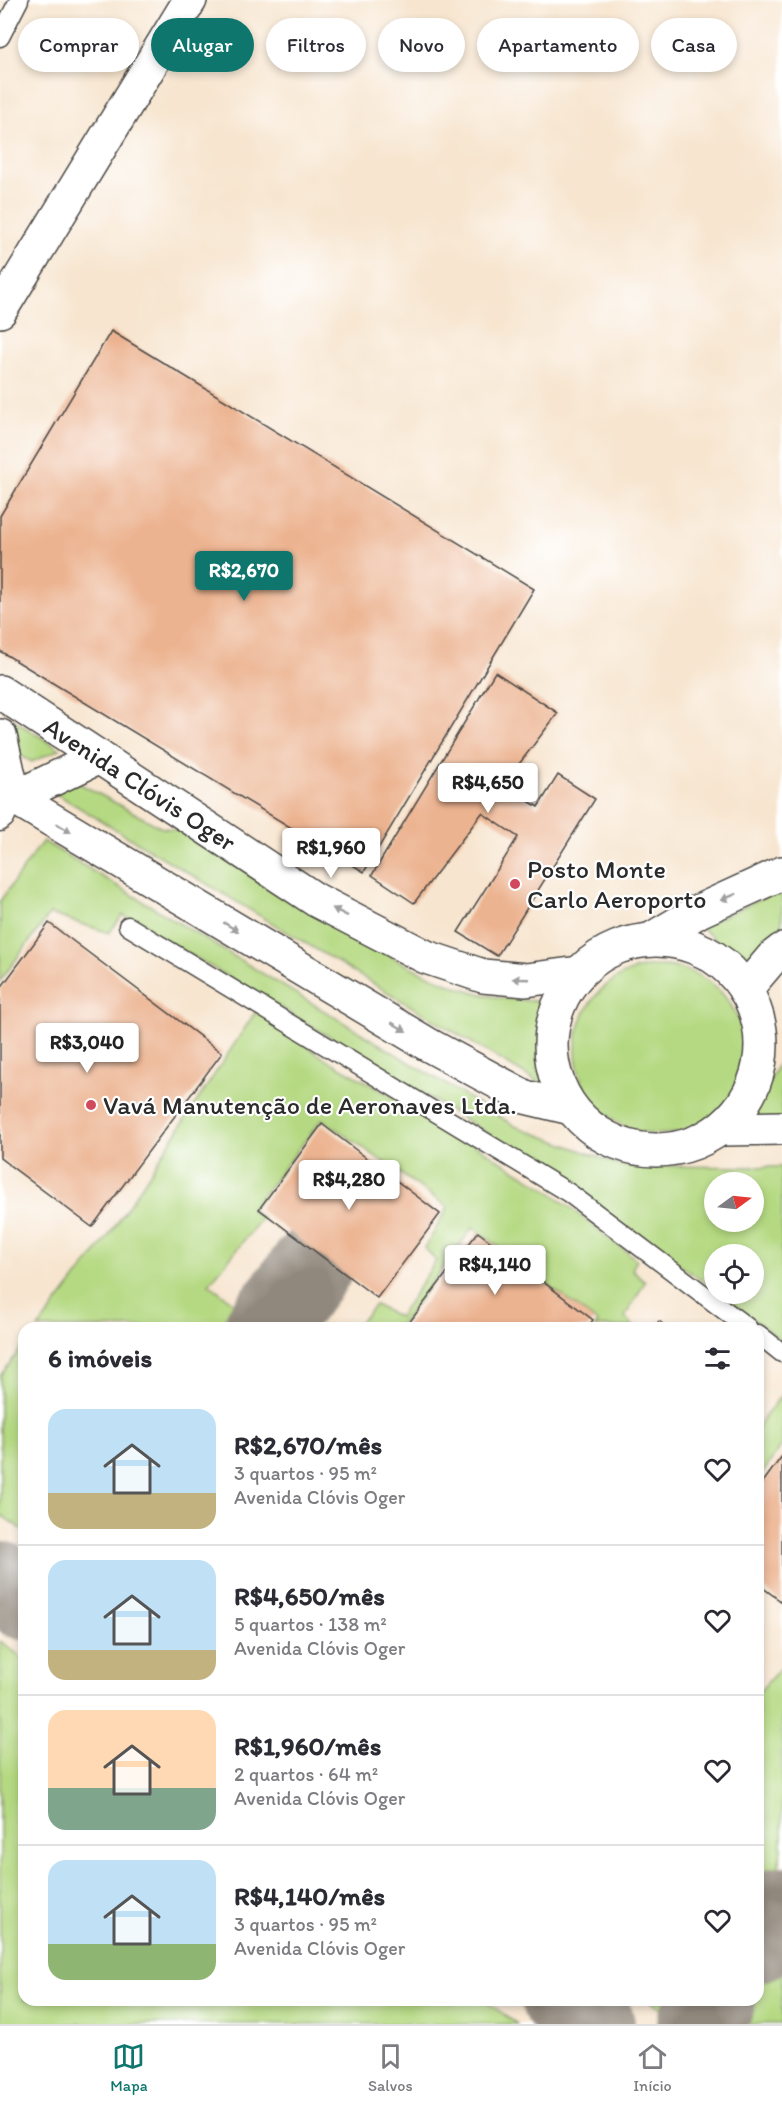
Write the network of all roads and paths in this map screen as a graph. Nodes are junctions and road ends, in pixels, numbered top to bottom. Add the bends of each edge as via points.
1 (19, 0) edge
2 (190, 0) edge
3 (0, 37) edge
4 (0, 311) edge
5 (0, 692) edge
6 (0, 736) edge
7 (99, 758) junction
8 (4, 803) edge
9 (782, 873) edge
10 (128, 926) dead end
11 (650, 940) junction
12 (782, 950) edge
13 (579, 973) junction
14 (748, 996) junction
15 (782, 1019) edge
16 (571, 1108) junction
17 (721, 1128) junction
18 (782, 1128) edge
19 (740, 1322) edge
20 (764, 1339) edge
21 (782, 1353) edge

1 - 3 lane
2 - 4 main road
5 - 7 main road, Avenida Clóvis Oger
6 - 8 main road
7 - 8 main road
13 -> 7 main road, Avenida Clóvis Oger via 526,980 483,976 426,957 316,900
8 -> 16 main road via 525,1097
9 -> 11 main road via 699,911
10 - 19 lane via 569,1193
11 - 13 main road via 615,948
11 - 14 main road via 678,942 704,952 727,968
12 - 14 main road via 773,957
13 - 16 main road via 559,1003 550,1039 555,1075
14 - 15 main road
14 - 17 main road via 760,1036 758,1071 744,1102
16 - 17 main road via 590,1128 615,1143 641,1150 670,1150 697,1143
17 - 18 main road
20 - 21 lane

